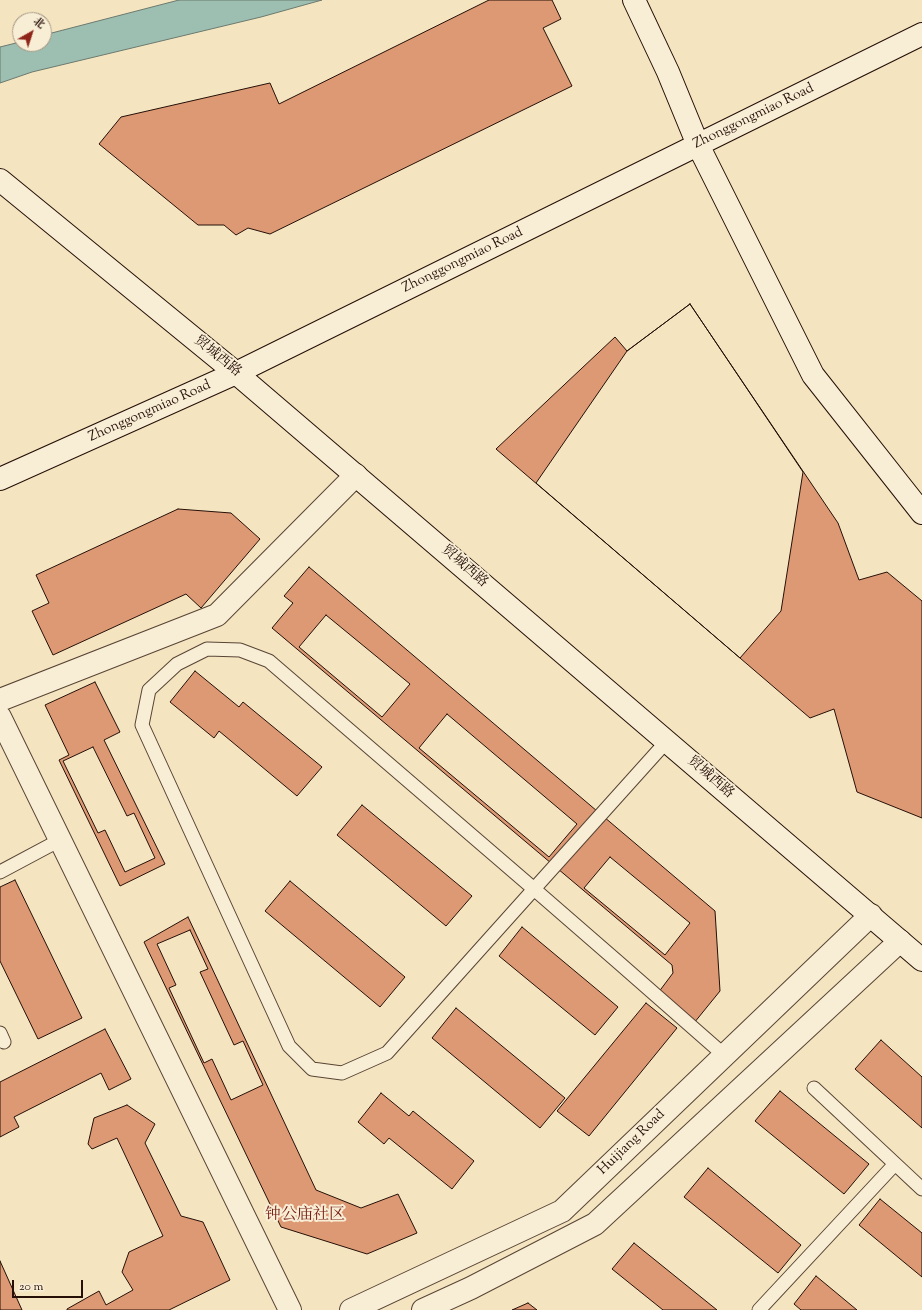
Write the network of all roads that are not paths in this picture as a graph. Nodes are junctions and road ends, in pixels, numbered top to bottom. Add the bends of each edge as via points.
1 (634, 0) edge
2 (922, 34) edge
3 (698, 145) junction
4 (0, 180) edge
5 (236, 373) junction
6 (356, 475) junction
7 (0, 479) edge
8 (922, 514) edge
9 (0, 700) edge
10 (0, 717) edge
11 (667, 742) junction
12 (60, 840) junction
13 (0, 872) edge
14 (534, 890) junction
15 (871, 915) junction
16 (900, 941) junction
17 (922, 960) edge
18 (724, 1056) junction
19 (814, 1088) dead end
20 (895, 1164) junction
21 (922, 1189) edge
22 (290, 1310) edge
23 (352, 1310) edge
24 (423, 1310) edge
25 (759, 1310) edge

1 - 3 street via 668,72
2 - 3 street, Zhonggongmiao Road
3 - 5 street, Zhonggongmiao Road
3 - 8 street via 813,375
4 - 5 street, 贸城西路
5 - 6 street, 贸城西路
5 - 7 street, Zhonggongmiao Road
6 - 9 street via 217,615
6 - 11 street, 贸城西路
10 - 12 street
11 - 14 lane
11 - 15 street, 贸城西路
12 - 13 lane
12 - 22 street
14 - 14 lane via 387,1053 342,1073 312,1069 289,1046 142,725 148,690 177,664 207,649 240,650 269,661
14 - 18 lane
15 - 16 street, 贸城西路
15 - 18 street, Huijiang Road
16 - 17 street, 贸城西路
16 - 24 street via 595,1224
18 - 23 street, Huijiang Road via 562,1211
19 - 20 lane
20 - 21 lane
20 - 25 lane

